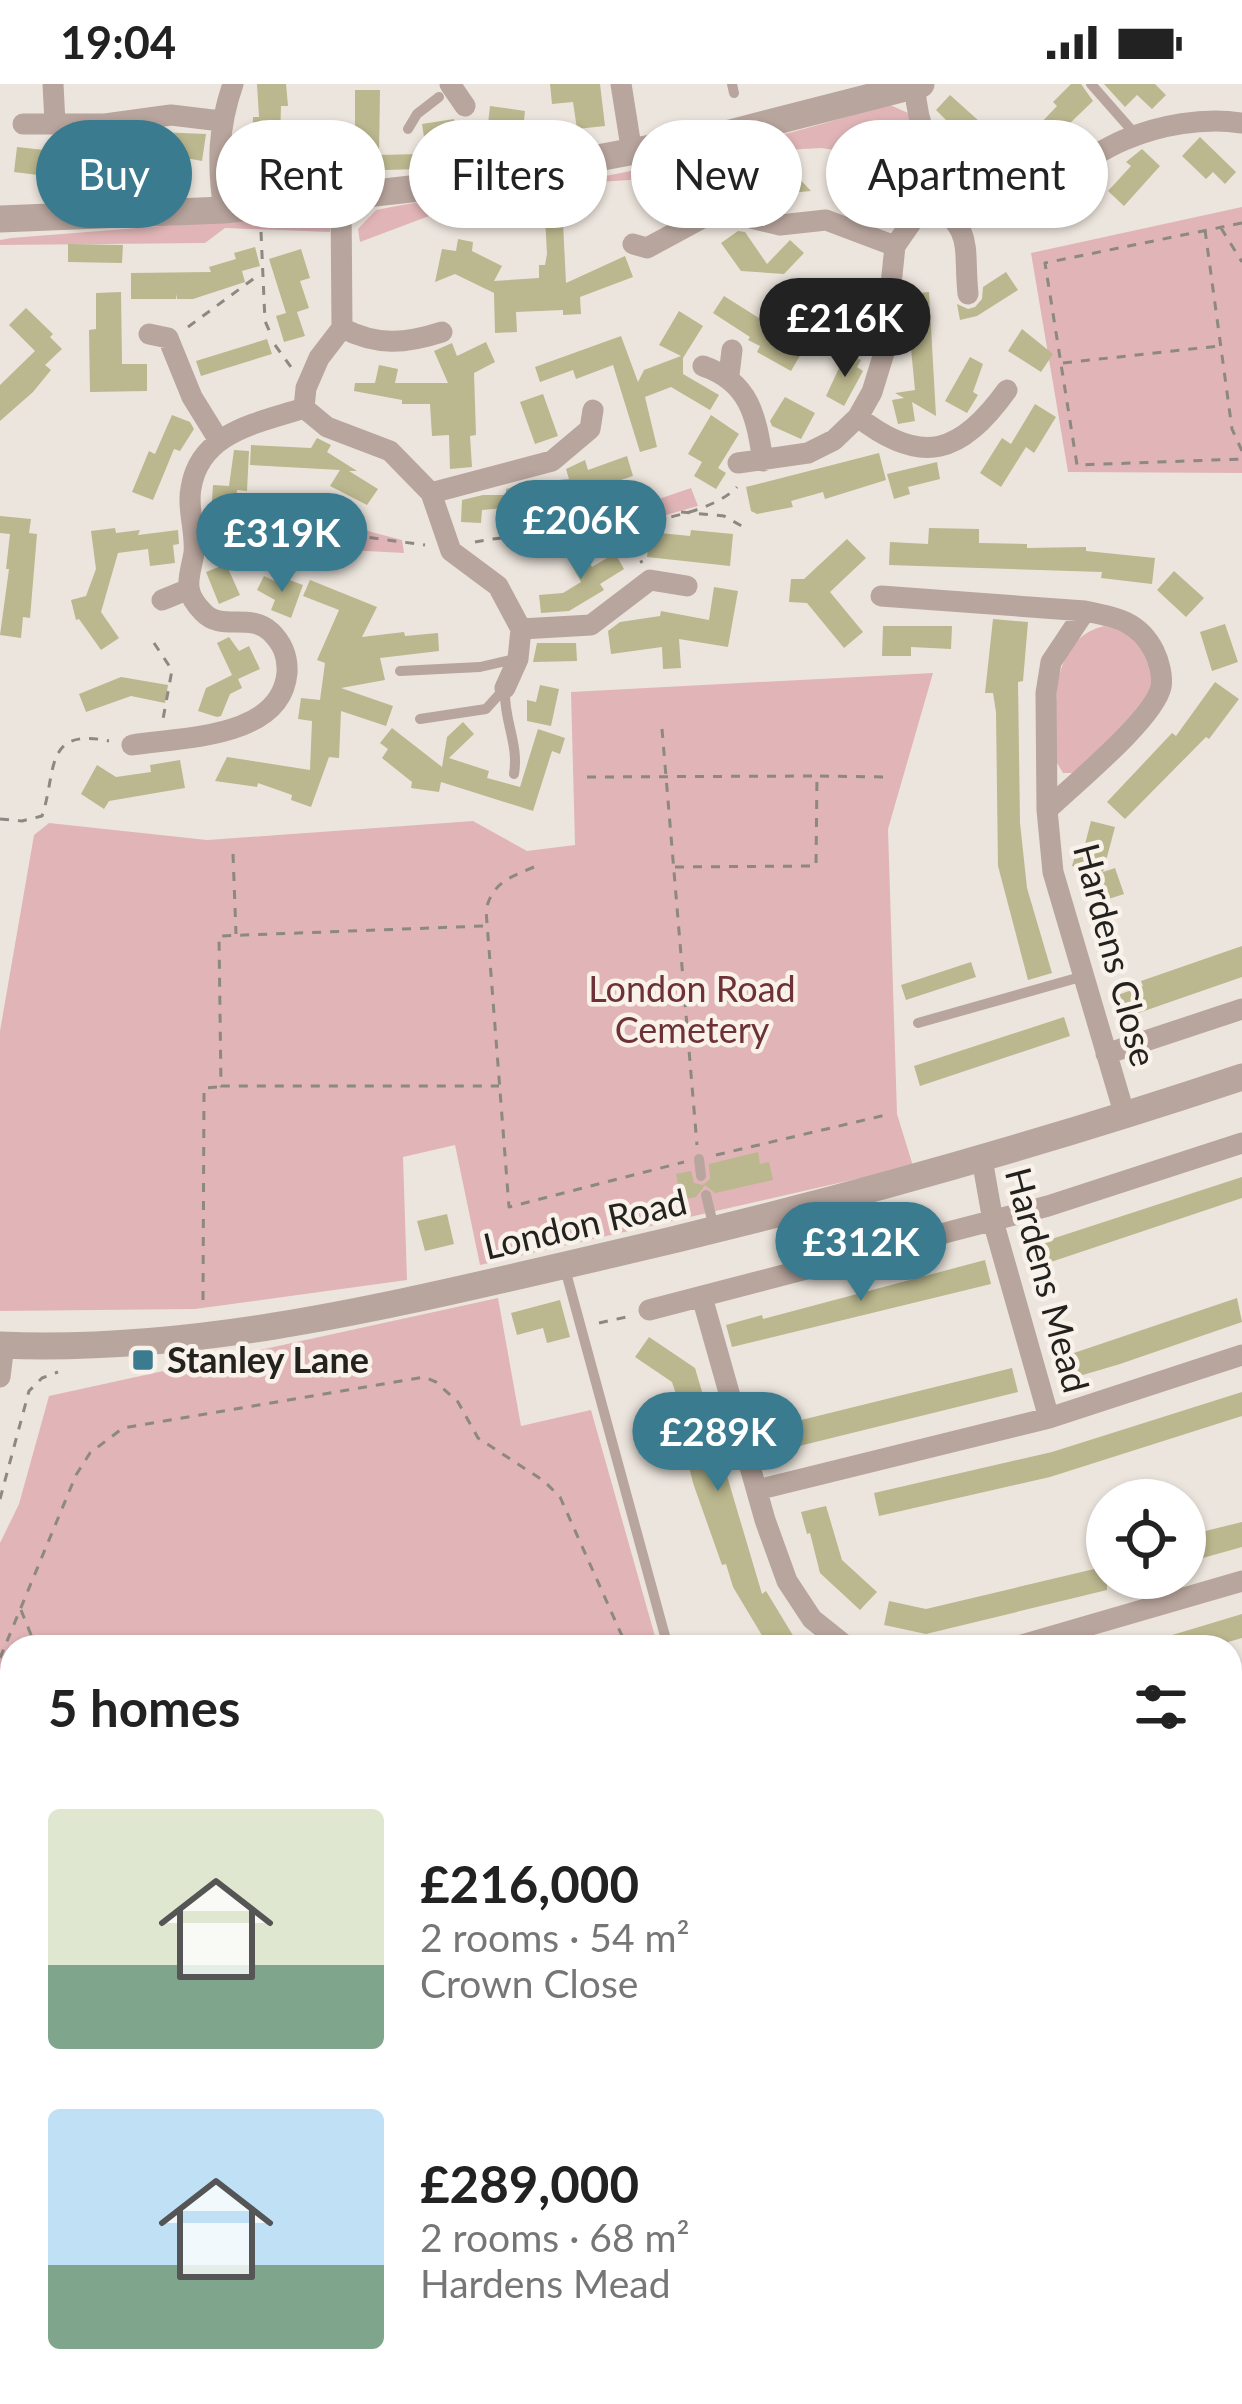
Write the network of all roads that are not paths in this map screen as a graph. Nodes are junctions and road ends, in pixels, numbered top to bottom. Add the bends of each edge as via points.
1 (53, 84) edge
2 (233, 84) edge
3 (621, 84) edge
4 (1091, 84) edge
5 (918, 86) edge
6 (451, 93) edge
7 (55, 120) edge
8 (134, 120) edge
9 (216, 120) edge
10 (221, 120) edge
11 (773, 120) edge
12 (918, 120) edge
13 (1242, 123) edge
14 (23, 124) dead end
15 (36, 124) edge
16 (408, 129) dead end
17 (1137, 136) junction
18 (631, 147) edge
19 (1108, 150) edge
20 (631, 153) edge
21 (385, 193) edge
22 (216, 210) edge
23 (0, 219) edge
24 (341, 228) edge
25 (909, 228) edge
26 (962, 228) edge
27 (895, 246) junction
28 (642, 250) dead end
29 (968, 294) dead end
30 (342, 328) junction
31 (442, 332) dead end
32 (168, 333) road end
33 (732, 350) dead end
34 (704, 366) dead end
35 (729, 375) junction
36 (1006, 389) dead end
37 (305, 398) junction
38 (593, 410) dead end
39 (858, 417) junction
40 (218, 439) junction
41 (763, 460) junction
42 (739, 464) road end
43 (431, 493) junction
44 (688, 586) dead end
45 (189, 589) junction
46 (881, 596) dead end
47 (162, 600) dead end
48 (1085, 610) junction
49 (521, 629) junction
50 (518, 658) junction
51 (400, 670) dead end
52 (505, 688) junction
53 (420, 719) dead end
54 (132, 746) road end
55 (514, 774) dead end
56 (1047, 810) junction
57 (1084, 976) junction
58 (1242, 1009) edge
59 (918, 1023) dead end
60 (1106, 1054) junction
61 (1242, 1077) edge
62 (1125, 1116) junction
63 (1242, 1143) edge
64 (698, 1159) road end
65 (982, 1159) junction
66 (701, 1176) dead end
67 (706, 1195) dead end
68 (993, 1221) junction
69 (715, 1231) junction
70 (564, 1266) junction
71 (702, 1297) junction
72 (650, 1310) road end
73 (2, 1345) edge
74 (1242, 1355) edge
75 (0, 1377) edge
76 (1049, 1418) junction
77 (757, 1490) junction
78 (1242, 1581) edge
79 (665, 1635) edge
80 (832, 1635) edge
81 (1057, 1635) edge

1 - 7 street
2 - 10 street
3 - 18 street
4 - 17 lane
5 - 11 street
5 - 12 street
6 - 16 lane
8 - 9 street
13 - 17 street via 1211,118
14 - 15 street
17 - 19 street
20 - 21 street
22 - 23 street
24 - 30 street
25 - 27 street
26 - 29 street
27 - 28 street via 826,220 779,225 725,212
27 - 39 street via 884,352
30 - 31 street via 412,353
30 - 37 street
32 - 40 street via 191,398
33 - 35 street
34 - 35 street
35 - 41 street via 752,409
36 - 39 street via 968,435 920,448 891,442
37 - 40 street
37 - 43 street via 327,428 390,451
38 - 43 street via 590,429 552,461
39 - 41 street via 821,448
40 - 45 street via 191,487
41 - 42 street
43 - 49 street via 451,551 498,586
44 - 49 street via 650,580 591,625
45 - 47 street
45 - 54 street via 204,614 262,625 274,635 288,657 286,682 272,709 247,724
46 - 48 street, Hardens Close
48 - 56 street, Hardens Close via 1051,662
48 - 56 street, Hardens Close via 1124,619 1146,635 1162,684 1151,710
49 - 50 street
50 - 51 lane
50 - 52 street
52 - 53 lane via 486,709
52 - 55 lane
56 - 57 street, Hardens Close via 1053,872
57 - 59 lane
57 - 60 street, Hardens Close
58 - 60 street
60 - 62 street, Hardens Close
61 - 62 street, London Road
62 - 65 street, London Road
63 - 68 street
64 - 66 lane
65 - 68 street, Hardens Mead
65 - 69 street, London Road
67 - 69 lane
68 - 71 street
68 - 76 street, Hardens Mead
69 - 70 street, London Road
70 - 73 street, London Road via 245,1332
70 - 79 lane
71 - 72 street
71 - 77 street
73 - 75 street
74 - 76 street, Hardens Mead
76 - 77 street, Hardens Mead
77 - 80 street via 787,1581
78 - 81 street

